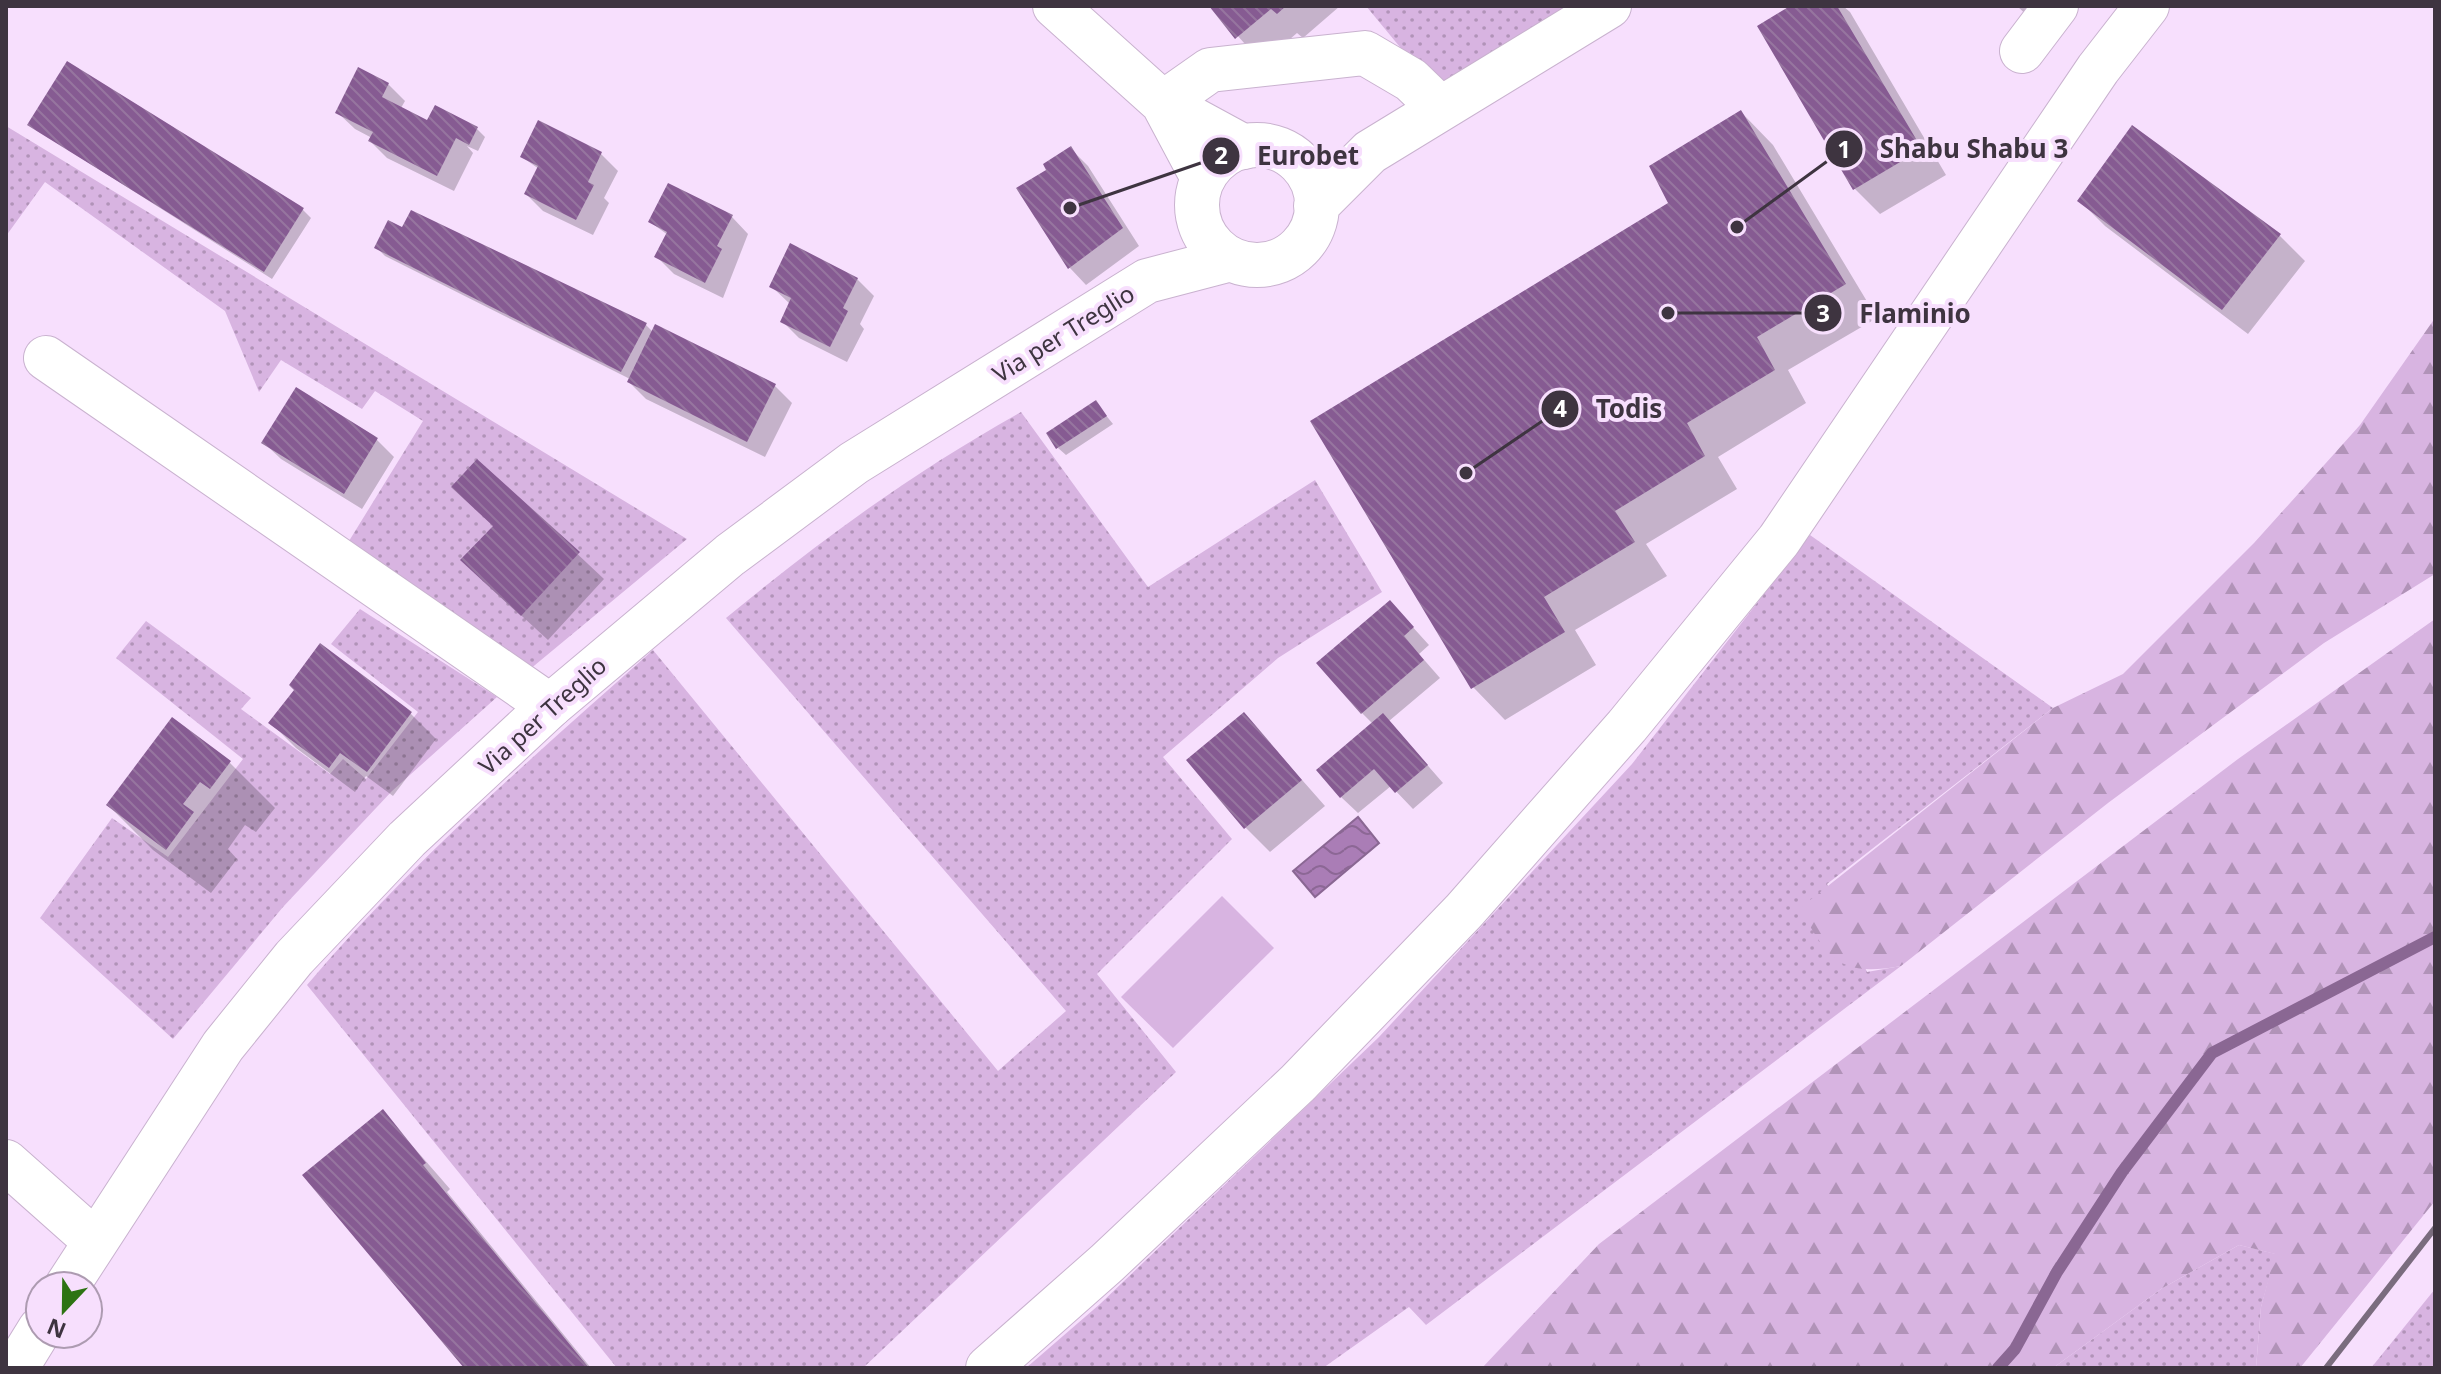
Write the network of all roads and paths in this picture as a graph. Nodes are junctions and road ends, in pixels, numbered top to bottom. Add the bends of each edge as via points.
1 (1055, 6) edge
2 (1609, 6) edge
3 (2056, 6) edge
4 (2147, 6) edge
5 (2022, 51) dead end
6 (1163, 103) junction
7 (1440, 108) junction
8 (1244, 147) junction
9 (1370, 152) junction
10 (1290, 155) junction
11 (1200, 197) junction
12 (1316, 206) junction
13 (1231, 259) junction
14 (1147, 281) junction
15 (46, 358) dead end
16 (550, 706) junction
17 (6, 1162) edge
18 (95, 1241) junction
19 (77, 1270) edge
20 (27, 1350) edge
21 (16, 1368) edge
22 (988, 1368) edge

1 - 6 main road
2 - 7 main road
3 - 5 main road
4 - 22 main road via 2098,69 1779,540 1627,726 1464,911 1298,1083
6 - 7 main road via 1210,70 1365,53 1411,80
6 - 8 main road
6 - 11 main road
7 - 9 main road
8 - 10 main road via 1264,146
8 - 11 main road via 1220,158
9 - 10 main road
9 - 12 main road
10 - 12 main road via 1308,174
11 - 13 main road via 1211,245
11 - 14 main road, Via per Treglio
12 - 13 main road via 1307,239 1289,256 1256,265
13 - 14 main road, Via per Treglio
14 - 16 main road, Via per Treglio via 854,463 730,555
15 - 16 main road
16 - 18 main road, Via per Treglio via 407,839 294,958 223,1046
17 - 18 main road
18 - 19 main road, Via per Treglio
20 - 21 main road

